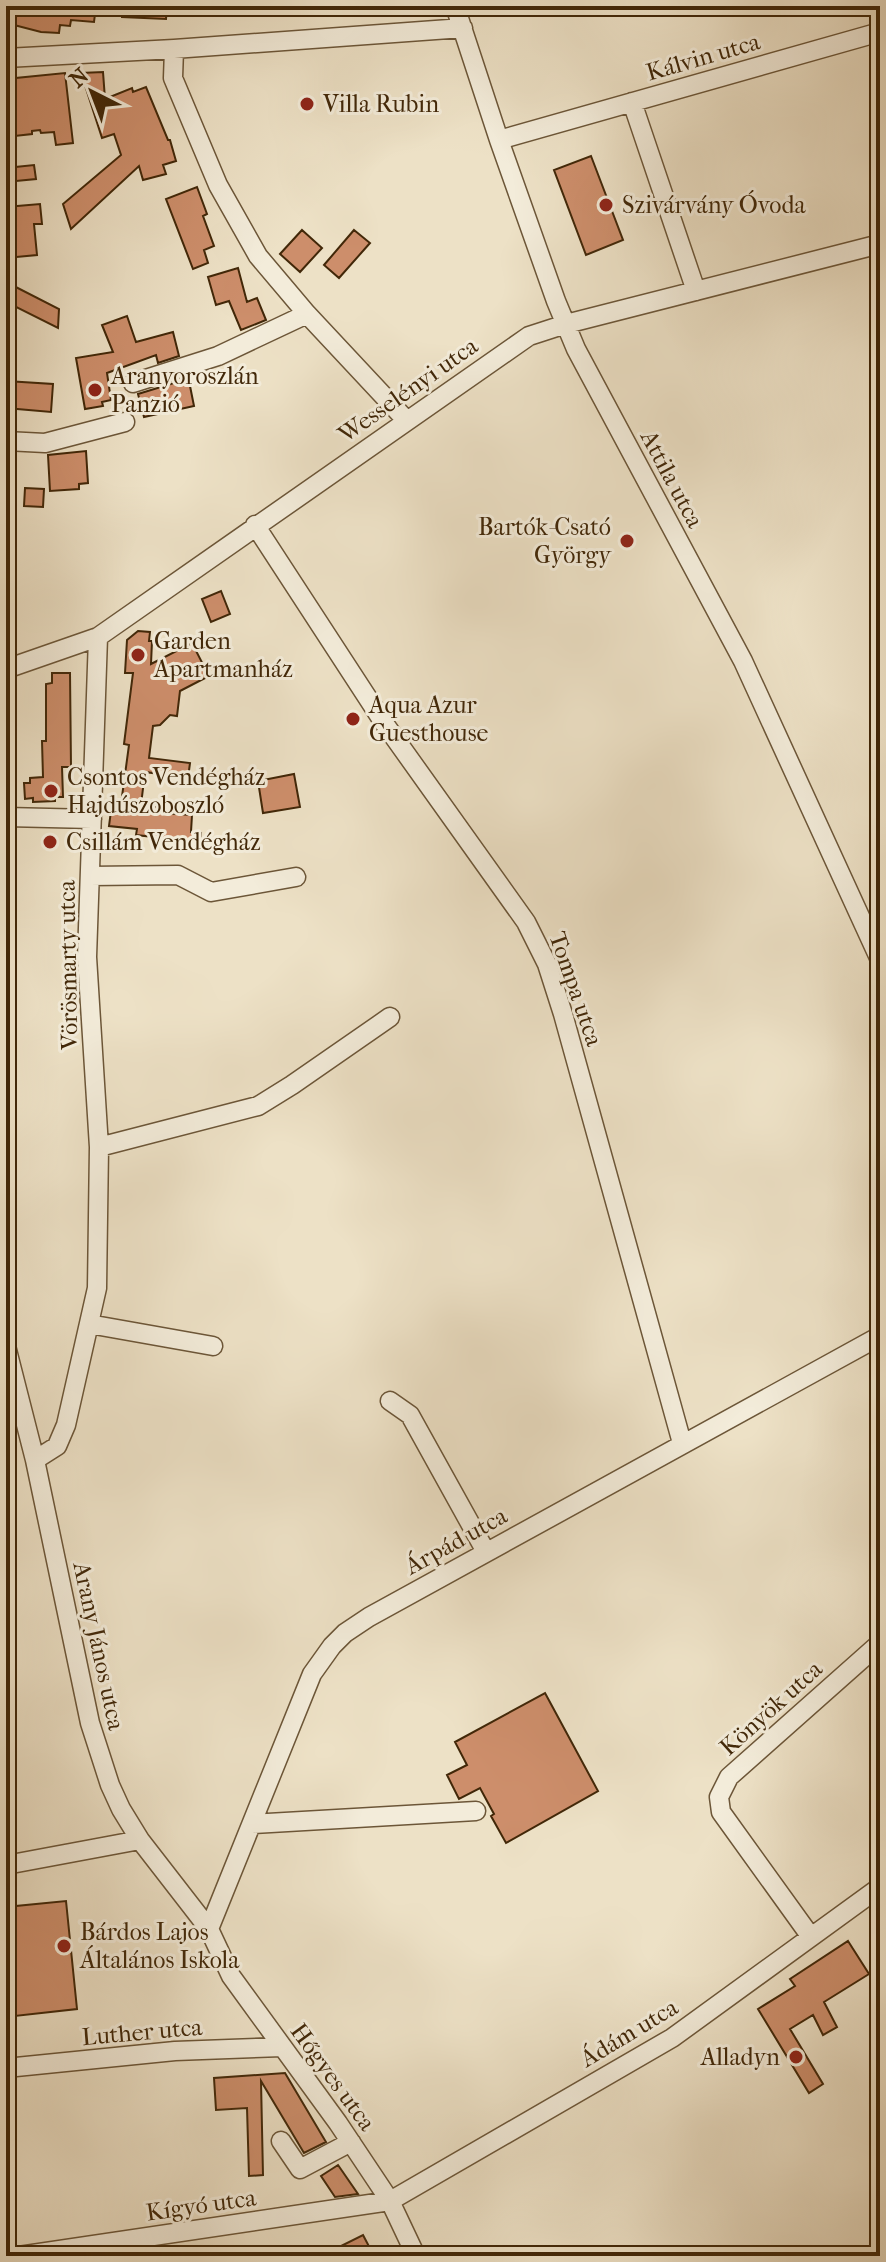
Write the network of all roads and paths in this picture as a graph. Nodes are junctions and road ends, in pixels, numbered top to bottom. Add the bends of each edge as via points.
1 (455, 6) edge
2 (463, 28) junction
3 (880, 32) edge
4 (174, 49) junction
5 (6, 58) edge
6 (632, 102) junction
7 (499, 140) junction
8 (880, 244) edge
9 (696, 291) junction
10 (307, 314) junction
11 (566, 324) junction
12 (133, 383) dead end
13 (407, 421) junction
14 (125, 422) dead end
15 (6, 441) edge
16 (255, 525) junction
17 (98, 637) junction
18 (6, 669) edge
19 (6, 817) edge
20 (92, 819) junction
21 (90, 876) junction
22 (296, 877) dead end
23 (880, 960) edge
24 (390, 1017) dead end
25 (99, 1147) junction
26 (89, 1324) junction
27 (880, 1336) edge
28 (6, 1346) edge
29 (213, 1346) dead end
30 (390, 1401) dead end
31 (682, 1443) junction
32 (35, 1460) junction
33 (486, 1552) junction
34 (880, 1643) edge
35 (476, 1811) dead end
36 (252, 1824) junction
37 (140, 1840) junction
38 (6, 1865) edge
39 (880, 1887) edge
40 (209, 1929) junction
41 (811, 1937) junction
42 (282, 2047) junction
43 (6, 2068) edge
44 (281, 2141) dead end
45 (351, 2142) junction
46 (390, 2201) junction
47 (19, 2256) edge
48 (416, 2256) edge

1 - 2 street, Attila utca
2 - 4 street
2 - 7 street, Attila utca
3 - 6 street, Kálvin utca
4 - 5 street
4 - 10 street via 173,78 218,185 258,256
6 - 7 street, Kálvin utca
6 - 9 street, Kálvin utca
7 - 11 street, Attila utca
8 - 9 street, Wesselényi utca
9 - 11 street, Wesselényi utca
10 - 12 street via 218,356
10 - 13 street
11 - 13 street, Wesselényi utca via 529,336
11 - 23 street, Attila utca via 743,661
13 - 16 street, Wesselényi utca
14 - 15 street via 45,443
16 - 17 street, Wesselényi utca
16 - 31 street, Tompa utca via 384,723 526,922 547,964
17 - 18 street, Wesselényi utca
17 - 20 street, Vörösmarty utca
19 - 20 street
20 - 21 street, Vörösmarty utca
21 - 22 street via 178,875 211,892
21 - 25 street, Vörösmarty utca via 87,957
24 - 25 street via 258,1106
25 - 26 street, Vörösmarty utca via 97,1288
26 - 29 street
26 - 32 street, Vörösmarty utca via 66,1425 57,1446
27 - 31 street, Árpád utca
28 - 32 street, Arany János utca
30 - 33 street via 410,1415
31 - 33 street, Árpád utca
32 - 37 street, Arany János utca via 97,1751
33 - 36 street, Árpád utca via 369,1617 332,1646 312,1674
34 - 41 street, Könyök utca via 729,1777 719,1797 721,1812
35 - 36 street
36 - 40 street, Árpád utca
37 - 38 street
37 - 40 street, Arany János utca
39 - 41 street, Ádám utca
40 - 42 street, Hőgyes utca via 231,1976
41 - 46 street, Ádám utca via 672,2038
42 - 43 street, Luther utca via 175,2051
42 - 45 street, Hőgyes utca
44 - 45 street via 300,2169
45 - 46 street, Hőgyes utca
46 - 47 street, Kígyó utca
46 - 48 street, Hőgyes utca

